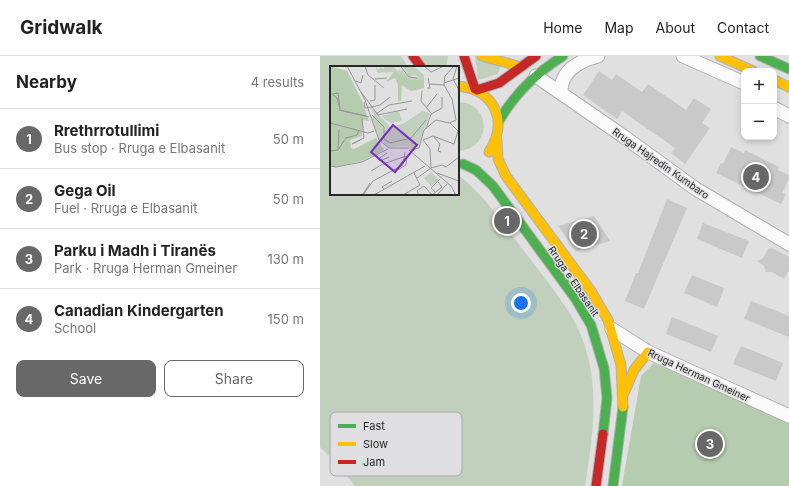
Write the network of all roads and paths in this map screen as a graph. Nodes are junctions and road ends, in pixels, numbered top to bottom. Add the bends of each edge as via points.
1 (464, 56) edge
2 (482, 56) edge
3 (536, 56) edge
4 (564, 56) edge
5 (598, 56) edge
6 (683, 56) edge
7 (720, 56) edge
8 (760, 56) edge
9 (521, 62) edge
10 (746, 68) edge
11 (789, 69) edge
12 (536, 76) junction
13 (777, 81) edge
14 (741, 82) edge
15 (459, 86) edge
16 (789, 87) edge
17 (476, 89) junction
18 (561, 93) junction
19 (777, 110) edge
20 (789, 116) edge
21 (500, 121) junction
22 (497, 140) junction
23 (460, 164) edge
24 (789, 244) edge
25 (612, 329) junction
26 (648, 352) junction
27 (624, 394) junction
28 (789, 416) edge
29 (596, 486) edge
30 (613, 486) edge

1 - 17 main road
2 - 9 main road
3 - 9 main road
4 - 12 main road
5 - 18 street via 565,73 561,81
6 - 14 street
7 - 10 main road
8 - 11 main road
9 - 17 main road via 499,84
12 - 18 street, Rruga Hajredin Kumbaro
12 - 21 main road via 511,101
13 - 16 main road
15 - 17 main road
17 - 21 main road via 492,102
18 - 24 street, Rruga Hajredin Kumbaro via 696,189
19 - 20 street
21 - 22 main road, Rruga e Elbasanit
22 - 23 main road via 478,160
22 - 25 main road, Rruga e Elbasanit via 498,159 506,176 591,291
23 - 29 main road, Rruga e Elbasanit via 471,166 493,186 575,298 591,325 604,368 608,398
25 - 26 street, Rruga Herman Gmeiner
25 - 27 main road, Rruga e Elbasanit via 621,365
26 - 27 main road via 634,370
26 - 28 street, Rruga Herman Gmeiner
27 - 30 main road, Rruga e Elbasanit

